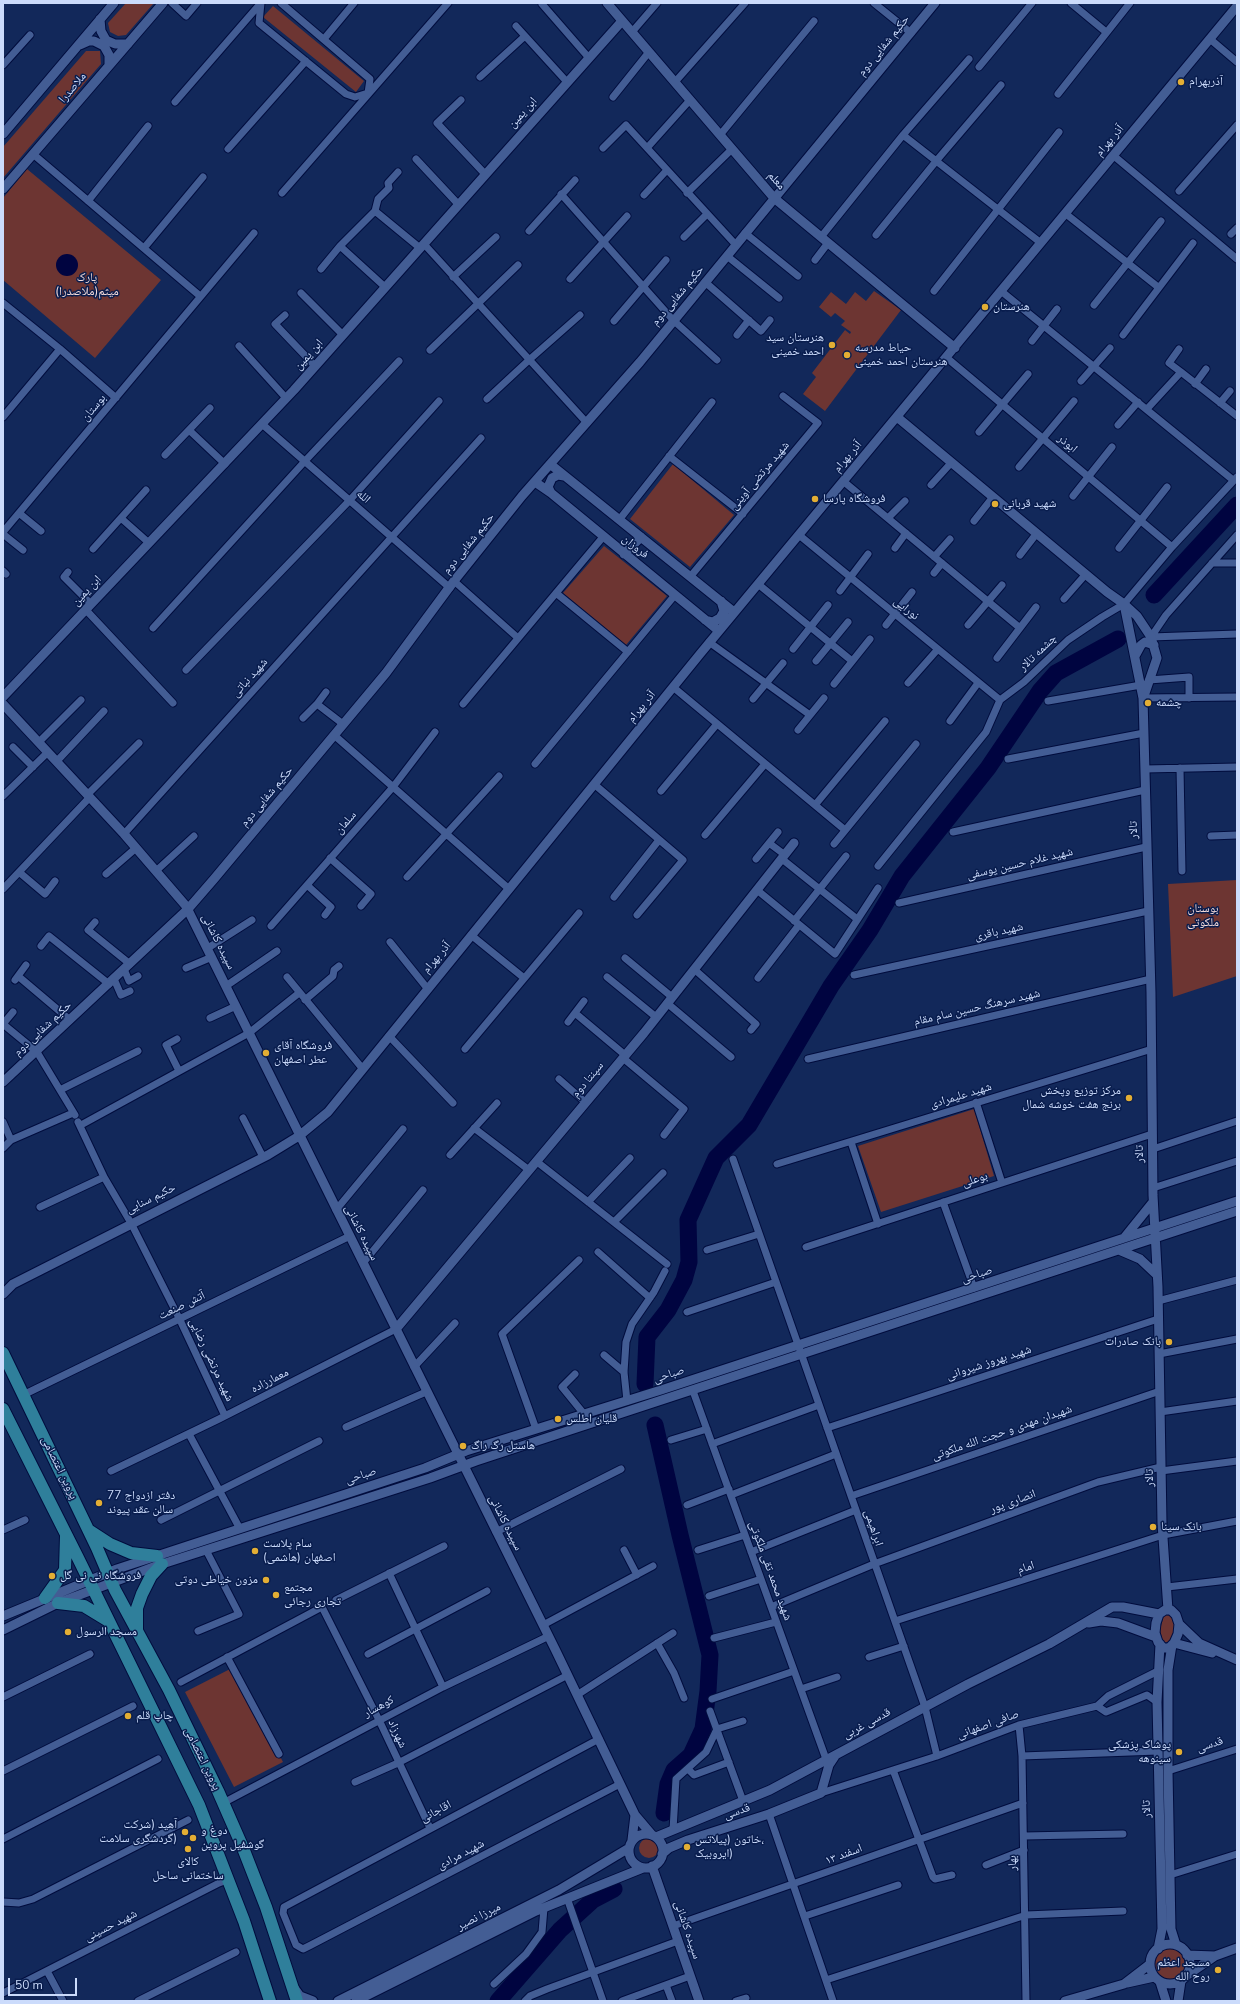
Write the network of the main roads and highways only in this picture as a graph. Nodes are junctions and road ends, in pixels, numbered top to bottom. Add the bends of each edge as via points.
1 (3, 1352) edge
2 (3, 1409) edge
3 (89, 1531) junction
4 (66, 1535) junction
5 (45, 1598) road end
6 (58, 1603) road end
7 (109, 1622) junction
8 (136, 1630) junction
9 (270, 2001) edge
10 (297, 2001) edge

1 - 3 main road, پروین اعتصامی
2 - 4 main road, پروین اعتصامی
3 - 8 main road, پروین اعتصامی
3 - 8 main road via 131,1553 159,1560 137,1608
4 - 5 main road via 65,1570
4 - 7 main road, پروین اعتصامی
6 - 7 main road via 84,1606
7 - 9 main road, پروین اعتصامی via 199,1805 229,1879
8 - 10 main road, پروین اعتصامی via 169,1690 243,1848 266,1907

